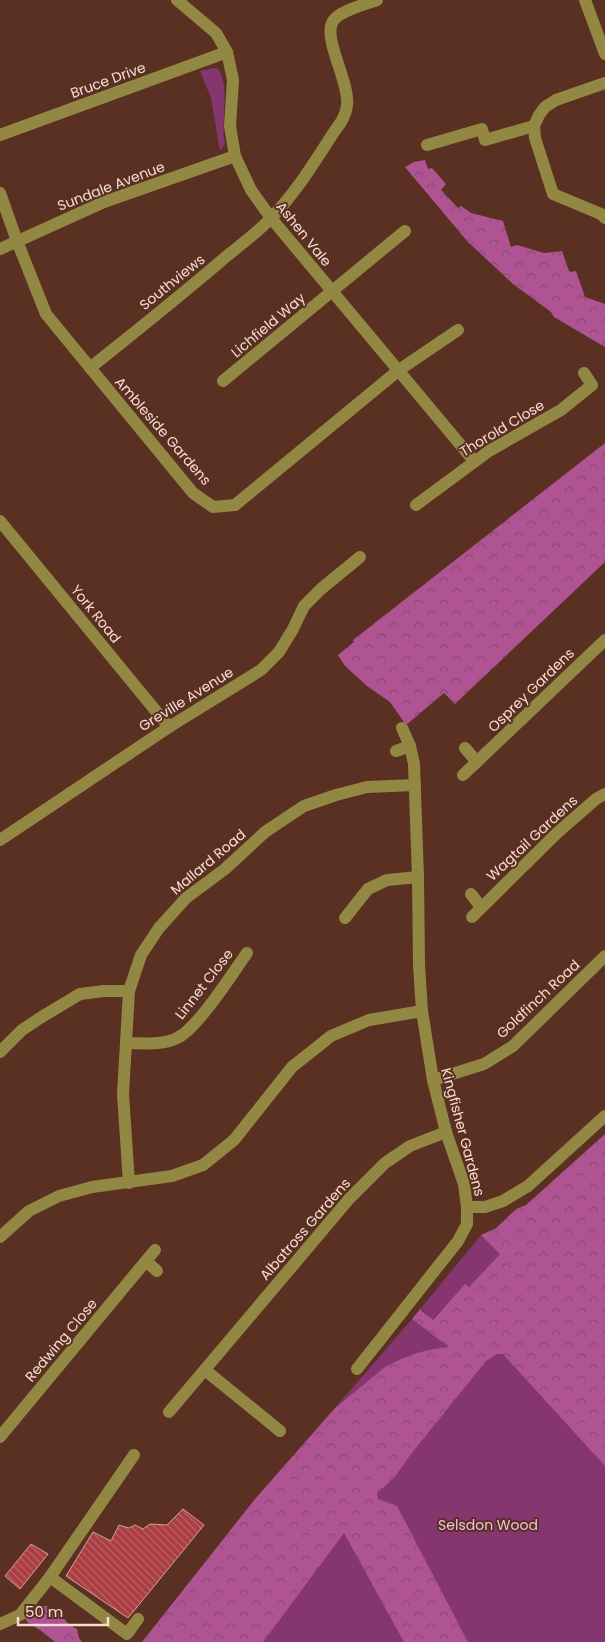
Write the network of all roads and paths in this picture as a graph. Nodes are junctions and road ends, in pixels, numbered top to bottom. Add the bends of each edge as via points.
1 (176, 0) edge
2 (377, 0) edge
3 (585, 0) edge
4 (227, 52) junction
5 (605, 54) edge
6 (605, 83) edge
7 (534, 126) junction
8 (0, 135) edge
9 (427, 145) dead end
10 (235, 156) junction
11 (0, 193) edge
12 (271, 218) junction
13 (605, 218) edge
14 (405, 231) dead end
15 (17, 241) junction
16 (0, 249) edge
17 (331, 291) junction
18 (458, 330) dead end
19 (90, 368) junction
20 (399, 370) junction
21 (584, 373) dead end
22 (224, 381) dead end
23 (474, 461) junction
24 (416, 505) dead end
25 (0, 521) edge
26 (360, 557) dead end
27 (605, 640) edge
28 (169, 727) junction
29 (402, 728) dead end
30 (410, 746) junction
31 (465, 748) dead end
32 (396, 751) dead end
33 (477, 762) junction
34 (463, 775) dead end
35 (415, 785) junction
36 (605, 794) edge
37 (0, 840) edge
38 (418, 877) junction
39 (471, 894) dead end
40 (481, 907) junction
41 (472, 917) dead end
42 (344, 918) dead end
43 (247, 953) dead end
44 (605, 956) edge
45 (129, 991) junction
46 (422, 1011) junction
47 (126, 1044) junction
48 (0, 1052) edge
49 (432, 1080) junction
50 (605, 1116) edge
51 (446, 1132) junction
52 (129, 1183) junction
53 (467, 1207) junction
54 (0, 1238) edge
55 (155, 1250) dead end
56 (146, 1261) junction
57 (157, 1271) dead end
58 (357, 1369) dead end
59 (205, 1370) junction
60 (169, 1412) dead end
61 (280, 1431) dead end
62 (0, 1438) edge
63 (134, 1455) dead end
64 (50, 1577) junction
65 (138, 1619) dead end
66 (0, 1624) edge

1 - 4 street, Ashen Vale via 216,33
2 - 12 street, Southviews via 333,20 330,38 347,95 343,119 296,188
3 - 5 street
4 - 8 street, Bruce Drive
4 - 10 street, Ashen Vale via 234,80 230,126
6 - 7 street via 550,103
7 - 9 street via 495,130 485,140 482,128
7 - 13 street via 553,194
10 - 12 street, Ashen Vale via 251,190
10 - 15 street, Sundale Avenue via 104,202
11 - 15 street, Ambleside Gardens
12 - 17 street, Ashen Vale
12 - 19 street, Southviews
14 - 17 street, Lichfield Way
15 - 16 street, Sundale Avenue
15 - 19 street, Ambleside Gardens via 46,314
17 - 20 street, Ashen Vale
17 - 22 street, Lichfield Way
18 - 20 street, Ambleside Gardens
19 - 20 street, Ambleside Gardens via 193,493 212,507 235,505
20 - 23 street, Ashen Vale
21 - 23 street, Thorold Close via 592,385 561,410
23 - 24 street, Thorold Close
25 - 28 street, York Road
26 - 28 street, Greville Avenue via 304,606 279,652 260,670
27 - 33 street, Osprey Gardens
28 - 37 street, Greville Avenue
29 - 30 street, Kingfisher Gardens
30 - 32 street
30 - 35 street, Kingfisher Gardens
31 - 33 street
33 - 34 street, Osprey Gardens
35 - 38 street, Kingfisher Gardens
35 - 45 street, Mallard Road via 367,787 336,795 304,806 266,832 186,898 159,928 141,955
36 - 40 street, Wagtail Gardens via 557,833
38 - 42 street via 387,880 368,888 348,904
38 - 46 street, Kingfisher Gardens
39 - 40 street
40 - 41 street, Wagtail Gardens
43 - 47 street, Linnet Close via 197,1021 179,1037 163,1042
44 - 49 street, Goldfinch Road via 513,1046 484,1064
45 - 47 street, Mallard Road
45 - 48 street via 80,994 22,1030
46 - 49 street, Kingfisher Gardens
46 - 52 street via 369,1020 331,1036 292,1067 234,1140 203,1165 172,1176
47 - 52 street, Mallard Road via 123,1094
49 - 51 street, Kingfisher Gardens
50 - 53 street via 528,1186 503,1201 485,1207
51 - 53 street, Kingfisher Gardens via 464,1184
51 - 59 street, Albatross Gardens via 410,1146 385,1163 349,1199
52 - 54 street via 92,1187 60,1196 28,1211
53 - 58 street, Kingfisher Gardens via 466,1224 458,1241
55 - 56 street, Redwing Close
56 - 57 street
56 - 62 street, Redwing Close
59 - 60 street, Albatross Gardens
59 - 61 street
63 - 64 street
64 - 65 street via 127,1634
64 - 66 street via 20,1615

